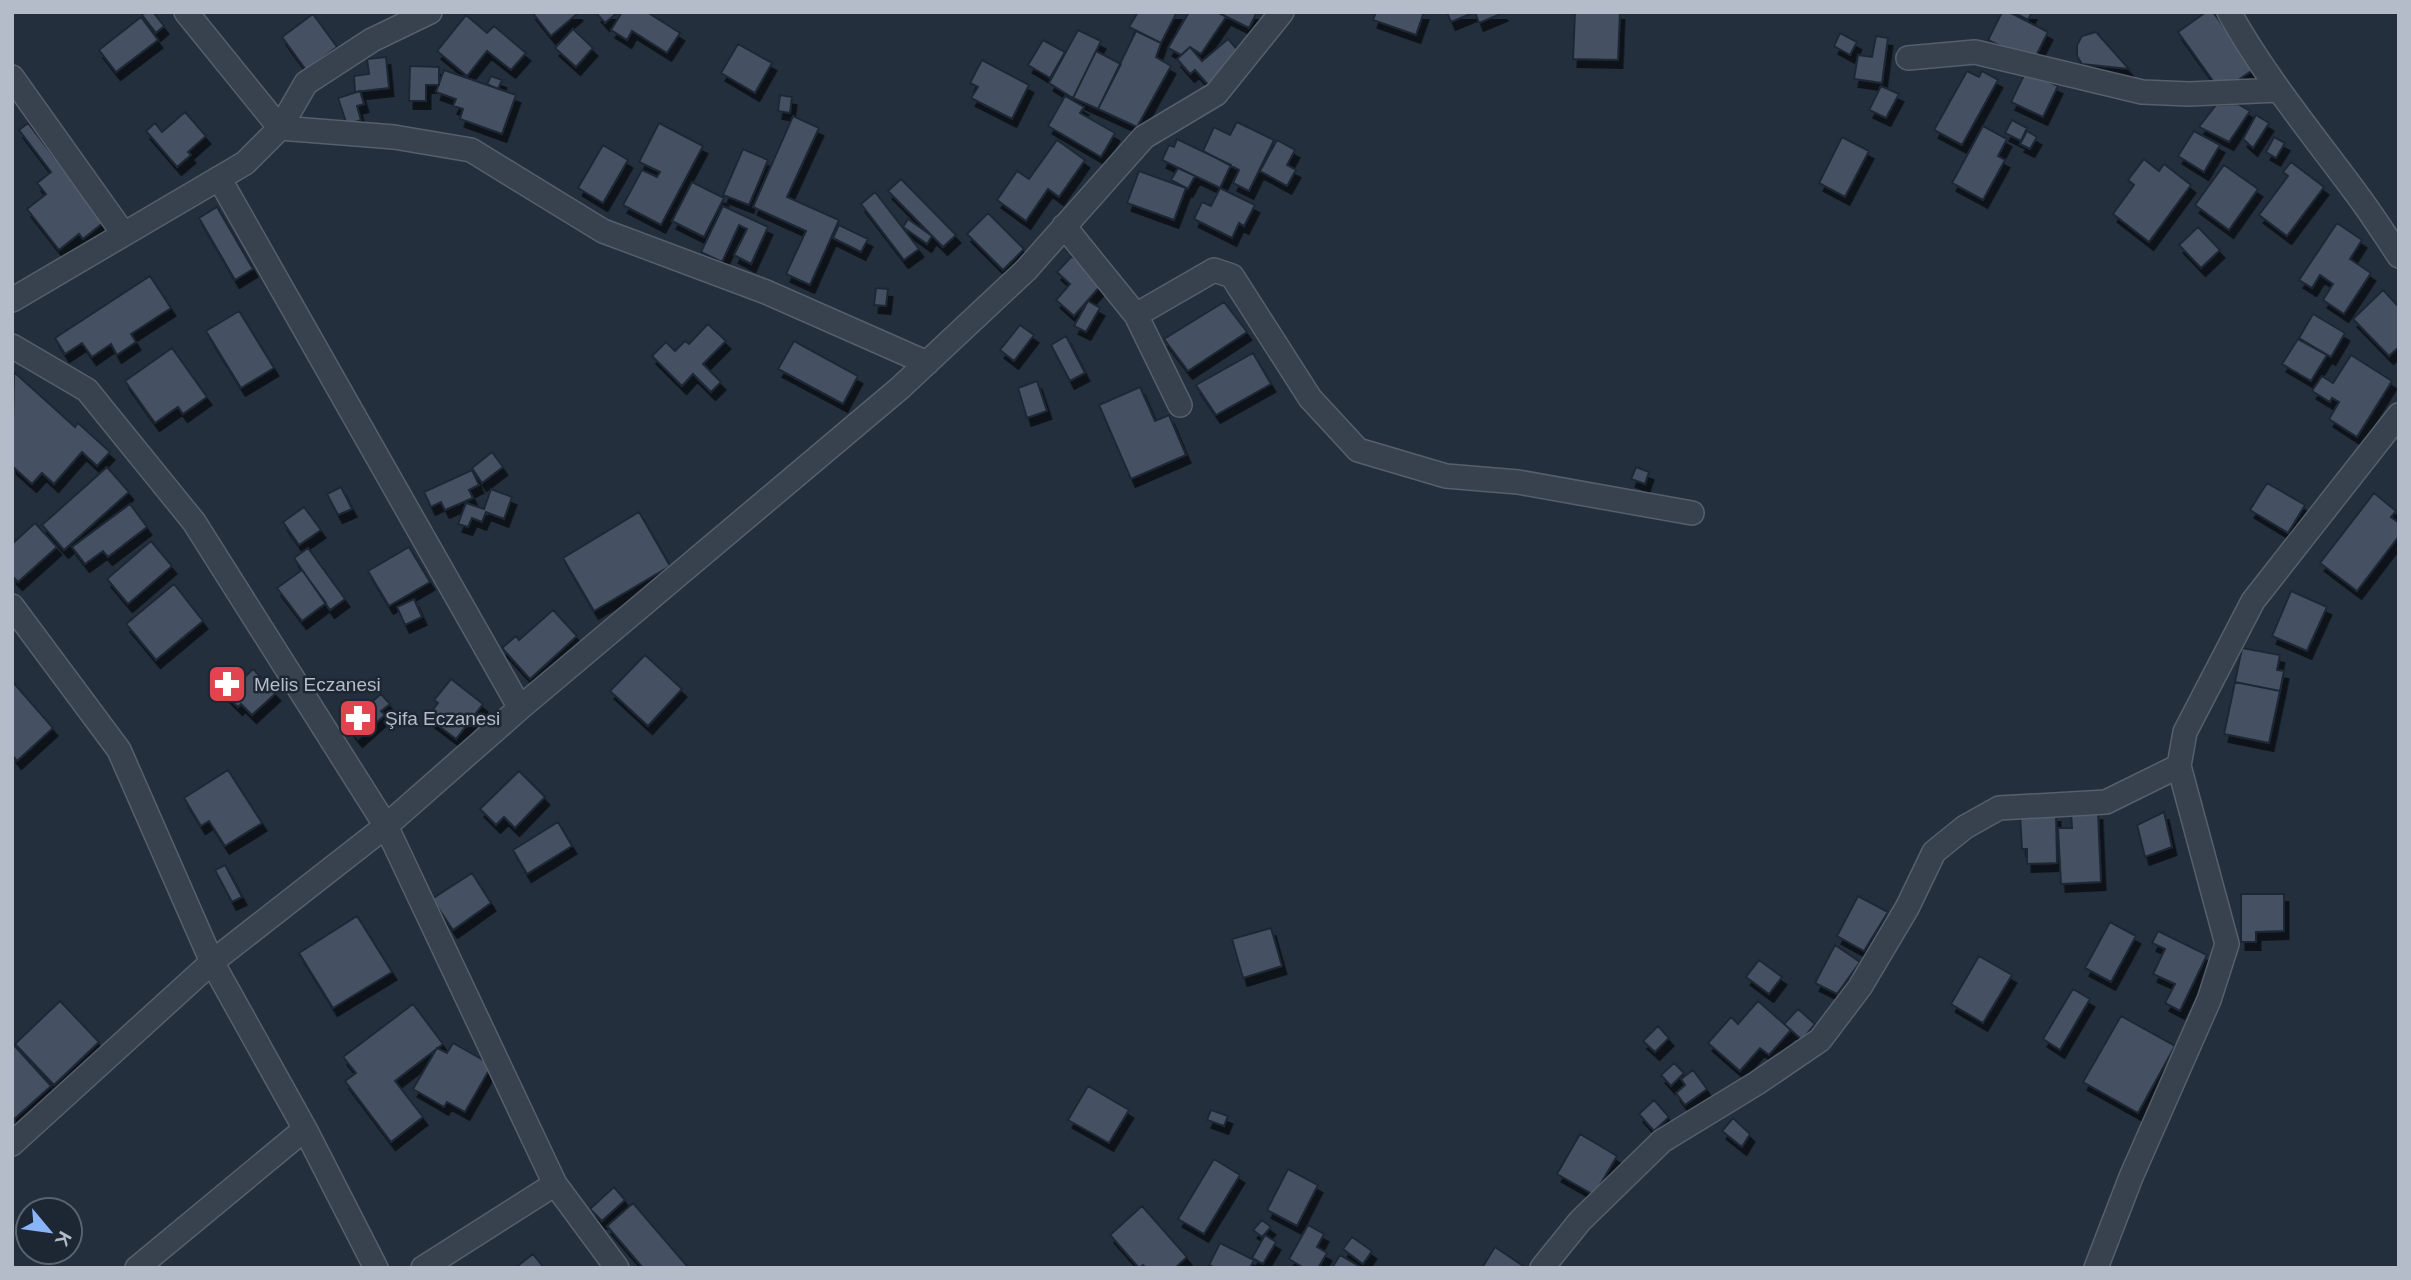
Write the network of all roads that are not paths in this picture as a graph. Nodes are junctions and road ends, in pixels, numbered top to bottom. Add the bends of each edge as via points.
1 (186, 12) edge
2 (430, 12) edge
3 (1282, 12) edge
4 (2229, 12) edge
5 (1909, 58) dead end
6 (12, 77) edge
7 (2279, 90) junction
8 (280, 128) junction
9 (219, 178) junction
10 (1064, 226) junction
11 (123, 233) junction
12 (2399, 256) edge
13 (12, 300) edge
14 (1136, 315) junction
15 (12, 346) edge
16 (927, 363) junction
17 (1180, 405) dead end
18 (2399, 415) edge
19 (1692, 513) dead end
20 (12, 606) edge
21 (520, 708) junction
22 (2179, 766) junction
23 (386, 826) junction
24 (212, 962) junction
25 (305, 1129) junction
26 (12, 1144) edge
27 (555, 1184) junction
28 (137, 1268) edge
29 (376, 1268) edge
30 (422, 1268) edge
31 (617, 1268) edge
32 (1542, 1268) edge
33 (2096, 1268) edge

1 - 8 street
2 - 8 street via 372,40 306,83
3 - 10 street via 1216,94 1143,137
4 - 7 street
5 - 7 street via 1975,52 2142,92
6 - 11 street
7 - 12 street
8 - 9 street via 245,163
8 - 16 street via 394,137 471,150 603,231 766,292
9 - 11 street
9 - 21 street
10 - 14 street
10 - 16 street via 1026,270
11 - 13 street
14 - 17 street
14 - 19 street via 1214,270 1232,276 1310,398 1358,450 1446,476 1518,482
15 - 23 street via 87,390 194,522
16 - 21 street
18 - 22 street via 2253,601 2185,732
20 - 24 street via 119,750
21 - 23 street
22 - 32 street via 2106,802 1999,808 1965,827 1934,852 1867,976 1820,1040 1662,1141 1589,1212
22 - 33 street via 2227,944 2209,1000
23 - 24 street
23 - 27 street
24 - 25 street
24 - 26 street
25 - 28 street
25 - 29 street
27 - 30 street
27 - 31 street

